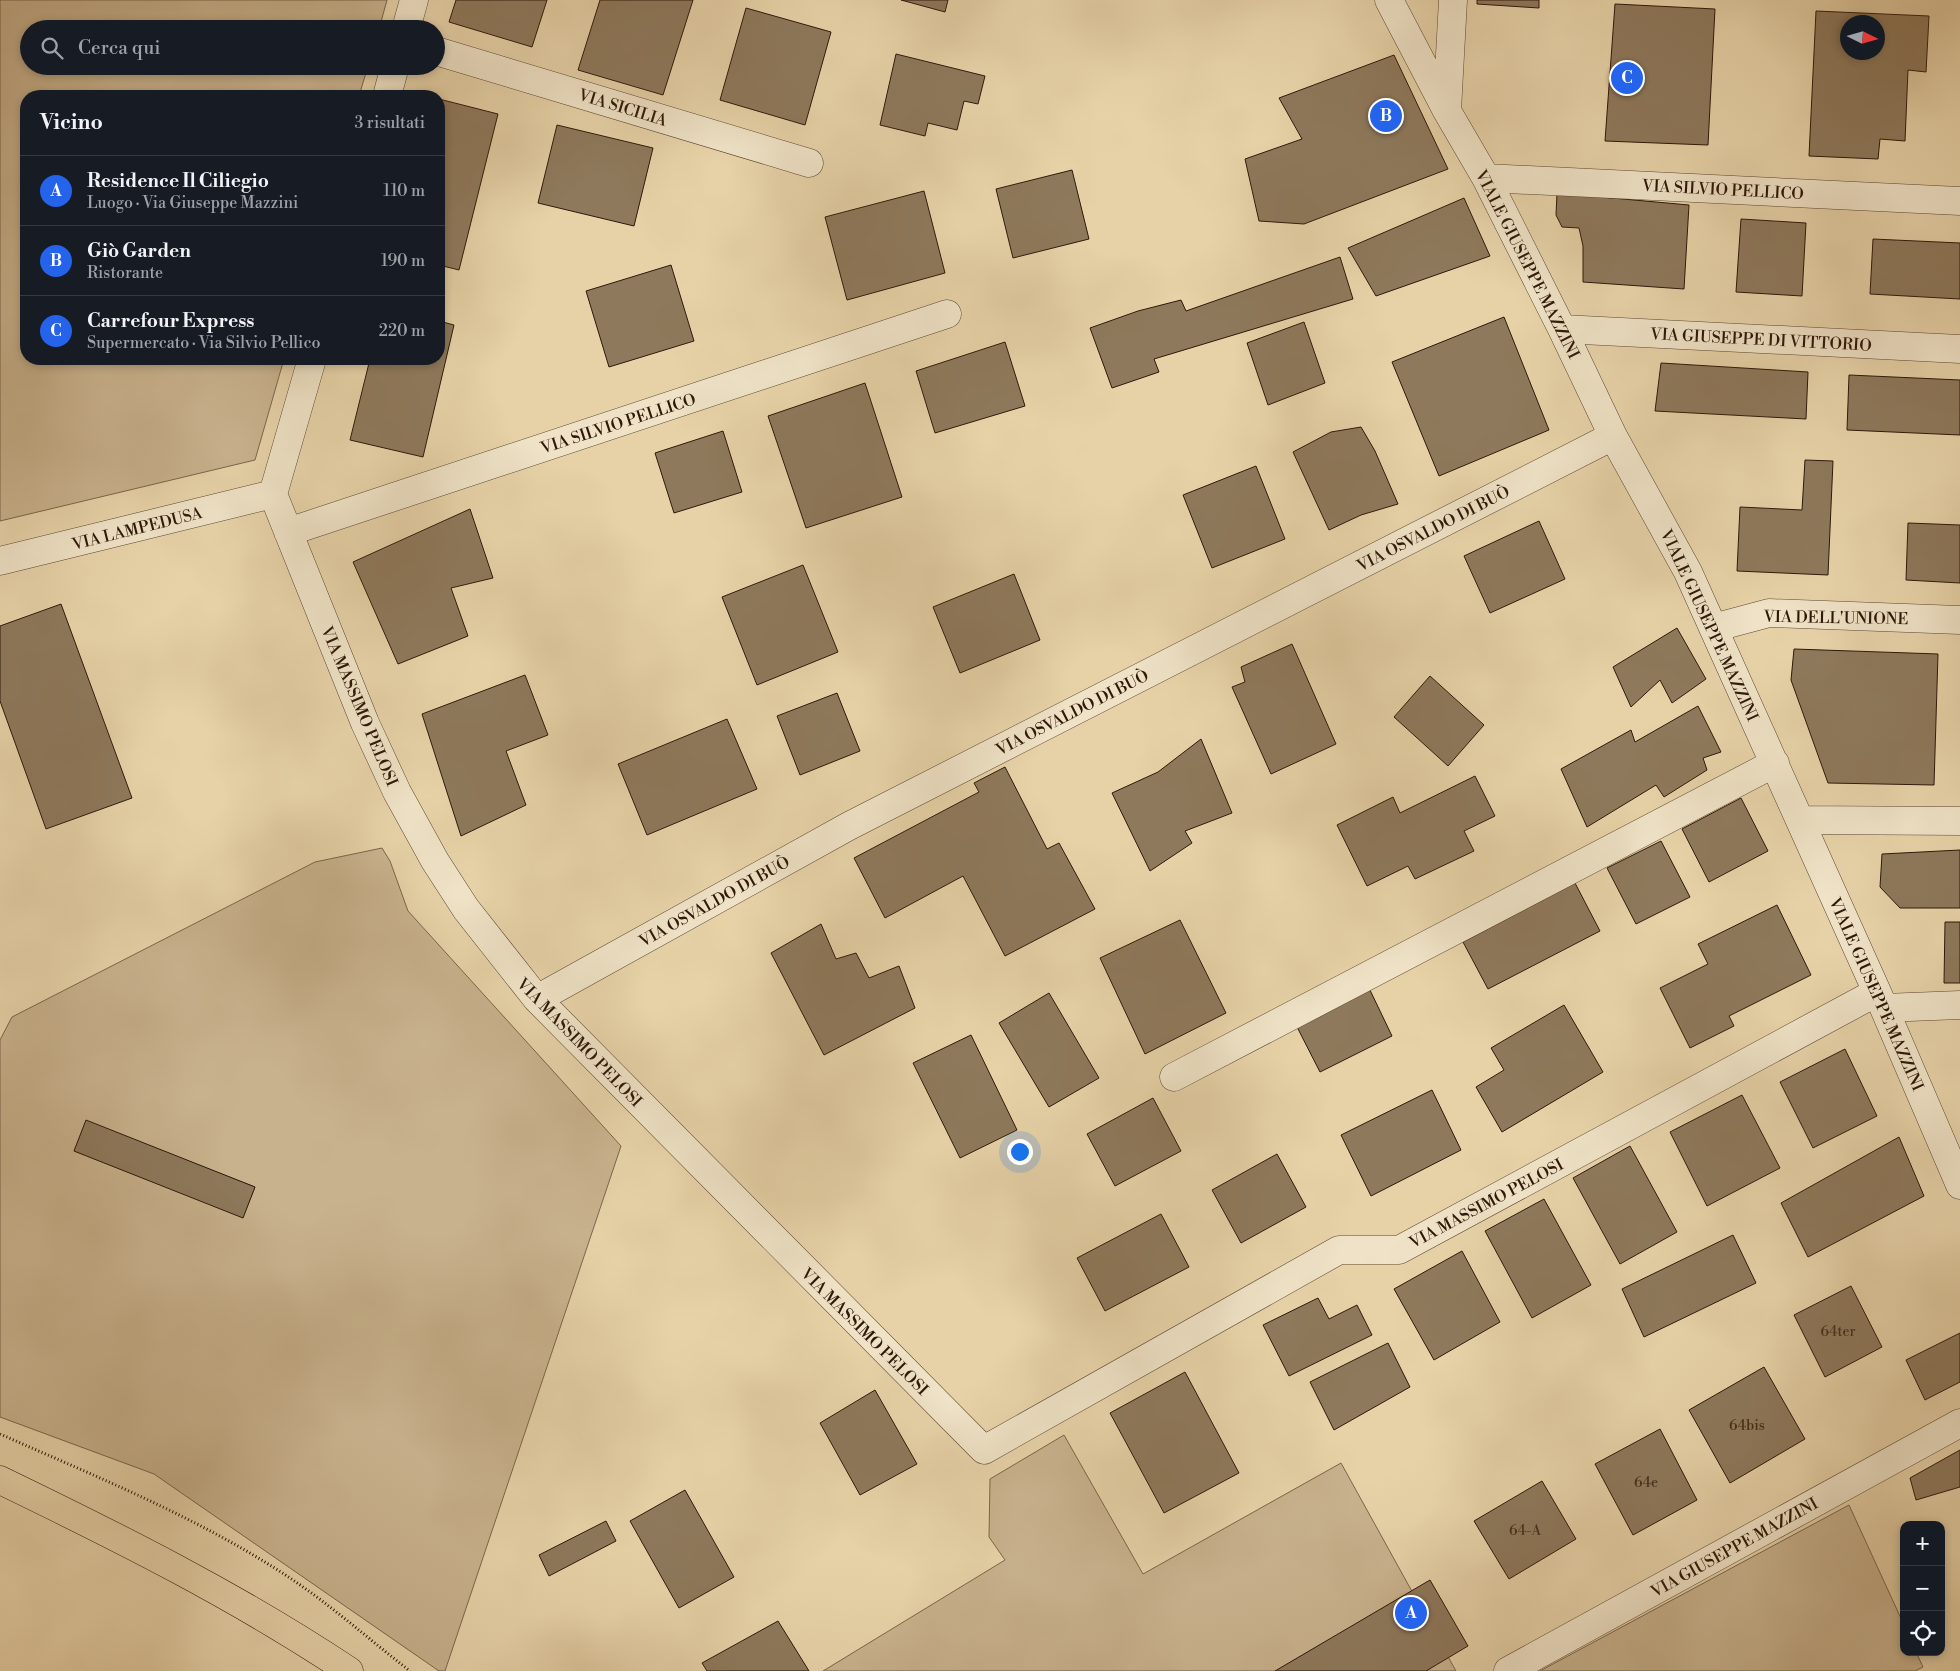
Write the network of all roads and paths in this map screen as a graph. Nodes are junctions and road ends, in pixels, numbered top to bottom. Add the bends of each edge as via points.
1 (414, 0) edge
2 (1390, 0) edge
3 (1453, 0) edge
4 (408, 20) edge
5 (445, 54) edge
6 (393, 75) edge
7 (389, 90) edge
8 (1447, 112) junction
9 (809, 163) dead end
10 (1486, 178) junction
11 (1960, 201) edge
12 (947, 314) dead end
13 (1562, 329) junction
14 (1960, 349) edge
15 (310, 365) edge
16 (1613, 436) junction
17 (273, 494) junction
18 (288, 532) junction
19 (0, 561) edge
20 (1960, 620) edge
21 (1713, 628) junction
22 (1774, 763) junction
23 (1800, 820) junction
24 (1960, 821) edge
25 (536, 999) junction
26 (1881, 1000) junction
27 (1960, 1005) edge
28 (1174, 1076) dead end
29 (1960, 1185) edge
30 (1960, 1423) edge
31 (0, 1434) edge
32 (0, 1480) edge
33 (349, 1671) edge
34 (410, 1671) edge
35 (1508, 1671) edge

1 - 4 street
2 - 8 street, VIALE GIUSEPPE MAZZINI
3 - 8 street
5 - 9 street, VIA SICILIA
6 - 7 street
8 - 10 street, VIALE GIUSEPPE MAZZINI
10 - 11 street, VIA SILVIO PELLICO
10 - 13 street, VIALE GIUSEPPE MAZZINI
12 - 18 street, VIA SILVIO PELLICO
13 - 14 street, VIA GIUSEPPE DI VITTORIO
13 - 16 street, VIALE GIUSEPPE MAZZINI
15 - 17 street
16 - 21 street, VIALE GIUSEPPE MAZZINI via 1688,572
16 - 25 street, VIA OSVALDO DI BUÒ via 849,826
17 - 18 street, VIA MASSIMO PELOSI
17 - 19 street, VIA LAMPEDUSA
18 - 25 street, VIA MASSIMO PELOSI via 396,792 466,908
20 - 21 street, VIA DELL'UNIONE via 1769,613
21 - 22 street, VIALE GIUSEPPE MAZZINI
22 - 23 street, VIALE GIUSEPPE MAZZINI
22 - 28 street
23 - 24 street
23 - 26 street, VIALE GIUSEPPE MAZZINI
25 - 26 street, VIA MASSIMO PELOSI via 984,1450 1339,1250 1399,1250
26 - 27 street
26 - 29 street, VIALE GIUSEPPE MAZZINI
30 - 35 street, VIA GIUSEPPE MAZZINI
31 - 34 path via 207,1529 293,1580
32 - 33 main road via 177,1568 274,1623

